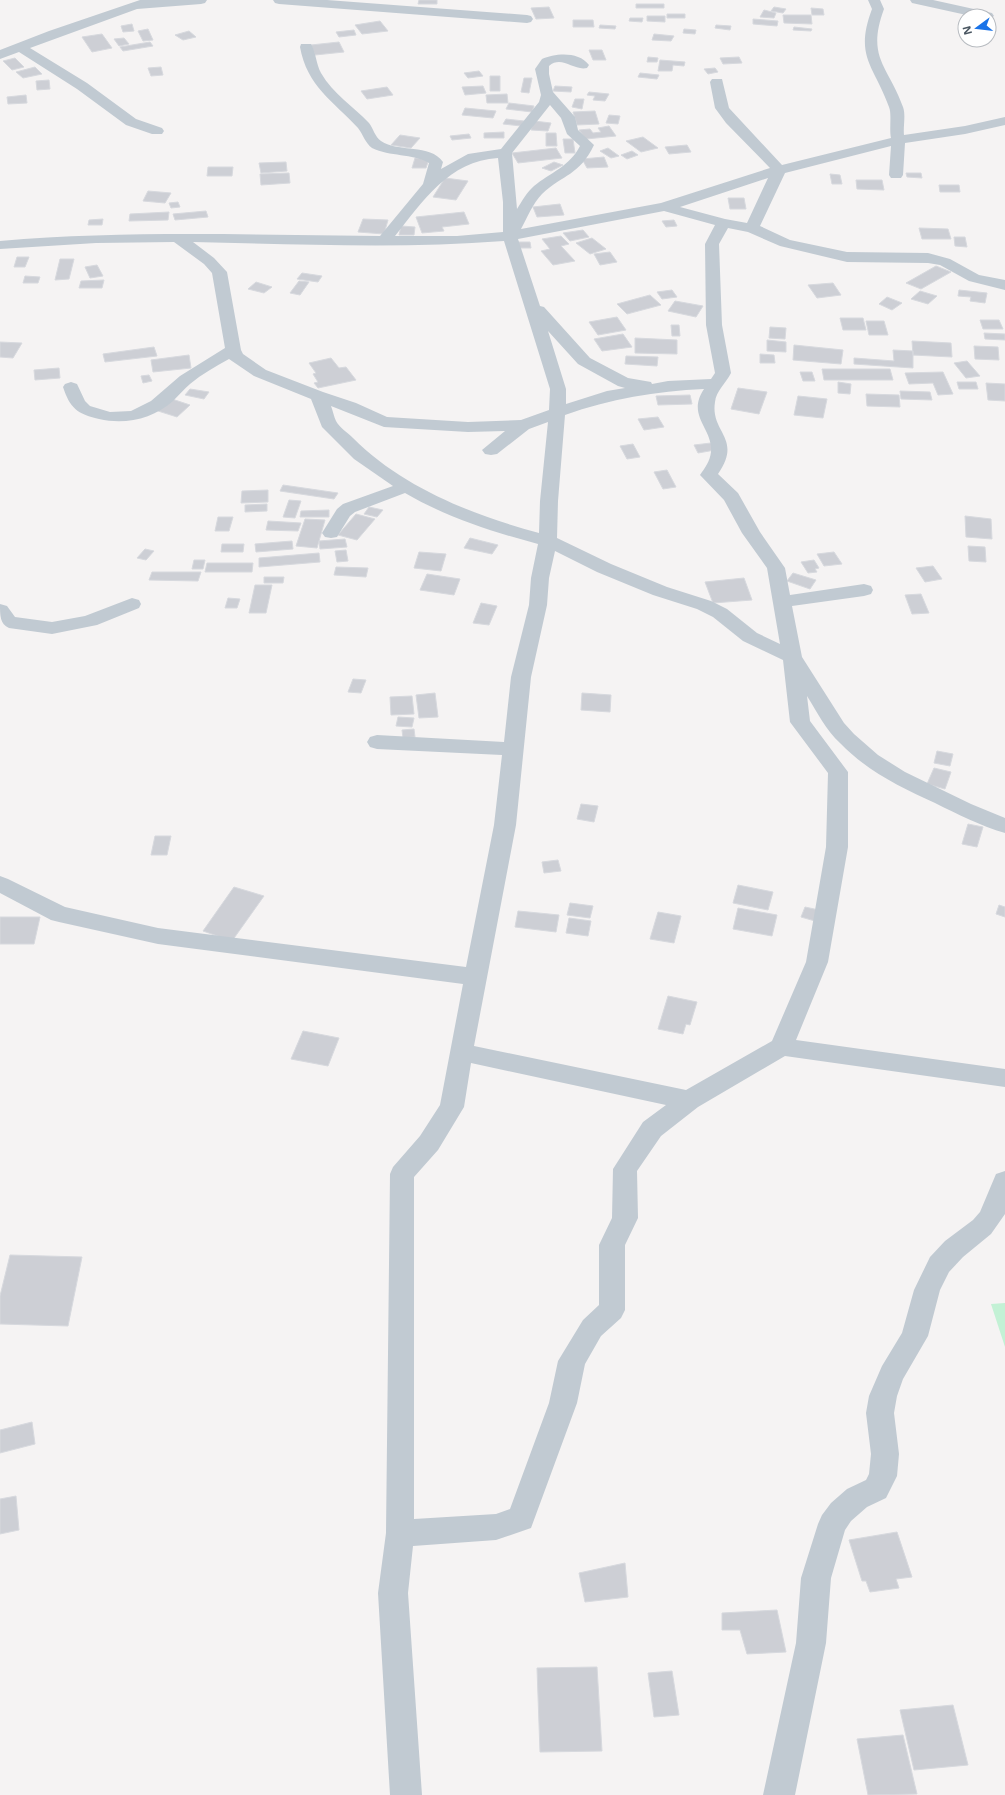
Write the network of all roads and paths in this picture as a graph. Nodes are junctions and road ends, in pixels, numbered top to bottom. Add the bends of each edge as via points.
1 (152, 0) edge
2 (201, 0) edge
3 (279, 0) edge
4 (874, 0) edge
5 (916, 0) edge
6 (341, 3) edge
7 (135, 6) junction
8 (957, 9) edge
9 (526, 19) dead end
10 (53, 34) junction
11 (0, 41) edge
12 (20, 47) junction
13 (306, 47) dead end
14 (0, 55) edge
15 (582, 65) dead end
16 (717, 82) dead end
17 (548, 93) junction
18 (1005, 121) edge
19 (157, 131) dead end
20 (898, 140) junction
21 (505, 153) junction
22 (779, 170) junction
23 (896, 175) dead end
24 (430, 185) junction
25 (664, 207) junction
26 (724, 223) junction
27 (752, 228) junction
28 (510, 236) junction
29 (179, 239) junction
30 (384, 241) junction
31 (0, 245) edge
32 (1005, 285) edge
33 (532, 303) junction
34 (232, 350) junction
35 (716, 384) junction
36 (71, 386) dead end
37 (668, 386) junction
38 (316, 396) junction
39 (557, 412) junction
40 (523, 426) junction
41 (491, 450) dead end
42 (406, 487) junction
43 (331, 533) dead end
44 (548, 541) junction
45 (864, 590) dead end
46 (782, 602) junction
47 (132, 604) dead end
48 (0, 610) edge
49 (792, 657) junction
50 (377, 742) dead end
51 (514, 749) junction
52 (1005, 826) edge
53 (0, 884) edge
54 (476, 977) junction
55 (782, 1047) junction
56 (461, 1052) junction
57 (1005, 1078) edge
58 (689, 1100) junction
59 (1005, 1181) edge
60 (400, 1533) junction
61 (406, 1795) edge
62 (779, 1795) edge

1 - 7 street
2 - 7 street
3 - 6 street
4 - 20 street via 878,8 870,38 872,56 897,109
5 - 8 street
6 - 9 street
7 - 10 street
10 - 11 street
10 - 12 street
12 - 14 street
12 - 19 street via 82,86 131,122
13 - 24 street via 308,61 315,76 341,106 364,126 376,144 387,149 430,157 436,162
15 - 17 street via 566,58 553,59 545,63 542,78
16 - 22 street via 722,108
17 - 21 street via 545,103
17 - 28 street via 568,117 572,130 587,145 584,154 568,172 537,191
18 - 20 street via 992,132 965,130
20 - 22 street
20 - 23 street
21 - 24 street via 470,158 441,175
21 - 28 street via 510,202
22 - 25 street
22 - 27 street
24 - 30 street
25 - 26 street
25 - 28 street
26 - 27 street
26 - 35 street via 712,244 714,325 723,374
27 - 32 street via 785,243 847,257 937,259 974,278
28 - 30 street
28 - 33 street
29 - 30 street
29 - 31 street via 53,240
29 - 34 street via 209,261 219,272
33 - 37 street via 584,361 624,383
33 - 39 street via 558,389
34 - 36 street via 186,379 152,409 138,415 120,418 92,413 80,407
34 - 38 street via 236,357 260,373
35 - 37 street
35 - 46 street via 706,402 707,419 717,435 720,446 718,461 709,475 732,497 751,533 776,568
37 - 39 street via 612,395
38 - 40 street via 384,422 468,427
38 - 42 street via 323,406 328,423 360,455
39 - 40 street
39 - 44 street
40 - 41 street
42 - 43 street via 349,508
42 - 44 street via 500,528
44 - 49 street via 660,591 704,605 720,613 750,637
44 - 51 street via 540,578 538,605 521,677
45 - 46 street
46 - 49 street
47 - 48 street via 90,621 52,628 8,622
49 - 52 street via 837,728 871,760 898,777 964,810
49 - 55 street via 800,722 838,772 837,847 817,962
50 - 51 street
51 - 54 street via 505,825
53 - 54 street via 59,914 158,936
54 - 56 street
55 - 57 street
55 - 58 street
56 - 58 street
56 - 60 street via 452,1107 429,1143 402,1174
58 - 60 street via 652,1129 625,1169 625,1218 612,1245 612,1310 592,1328 572,1360 562,1403 522,1518 496,1527
59 - 62 street via 989,1220 939,1265 927,1290 915,1336 892,1374 883,1396 880,1413 885,1454 883,1476 876,1488 857,1498 832,1524 816,1578 812,1643
60 - 61 street via 393,1593

